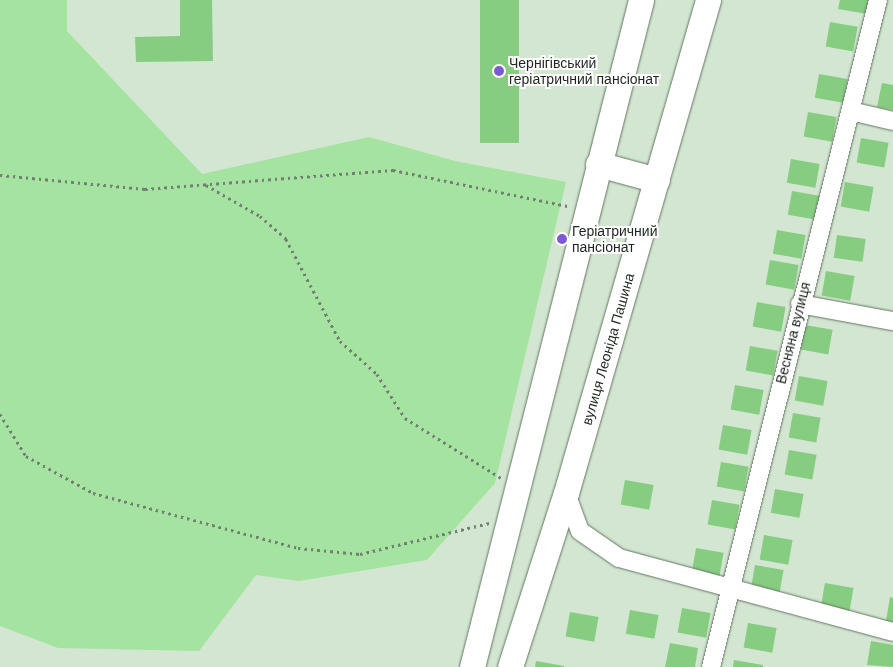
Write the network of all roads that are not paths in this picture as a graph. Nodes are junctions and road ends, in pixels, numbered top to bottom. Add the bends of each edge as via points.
1 (641, 0) edge
2 (708, 0) edge
3 (878, 0) edge
4 (851, 111) junction
5 (893, 121) edge
6 (598, 164) junction
7 (657, 180) junction
8 (800, 304) junction
9 (893, 320) edge
10 (566, 493) junction
11 (729, 590) junction
12 (893, 632) edge
13 (472, 667) edge
14 (510, 667) edge
15 (710, 667) edge

1 - 6 main road
2 - 7 main road, вулиця Леоніда Пашина
3 - 4 street, Весняна вулиця
4 - 5 street
4 - 8 street, Весняна вулиця
6 - 7 main road
6 - 13 main road
7 - 10 main road, вулиця Леоніда Пашина
8 - 9 street
8 - 11 street, Весняна вулиця
10 - 11 street via 580,532 619,558
10 - 14 main road, вулиця Леоніда Пашина
11 - 12 street
11 - 15 street, Весняна вулиця

